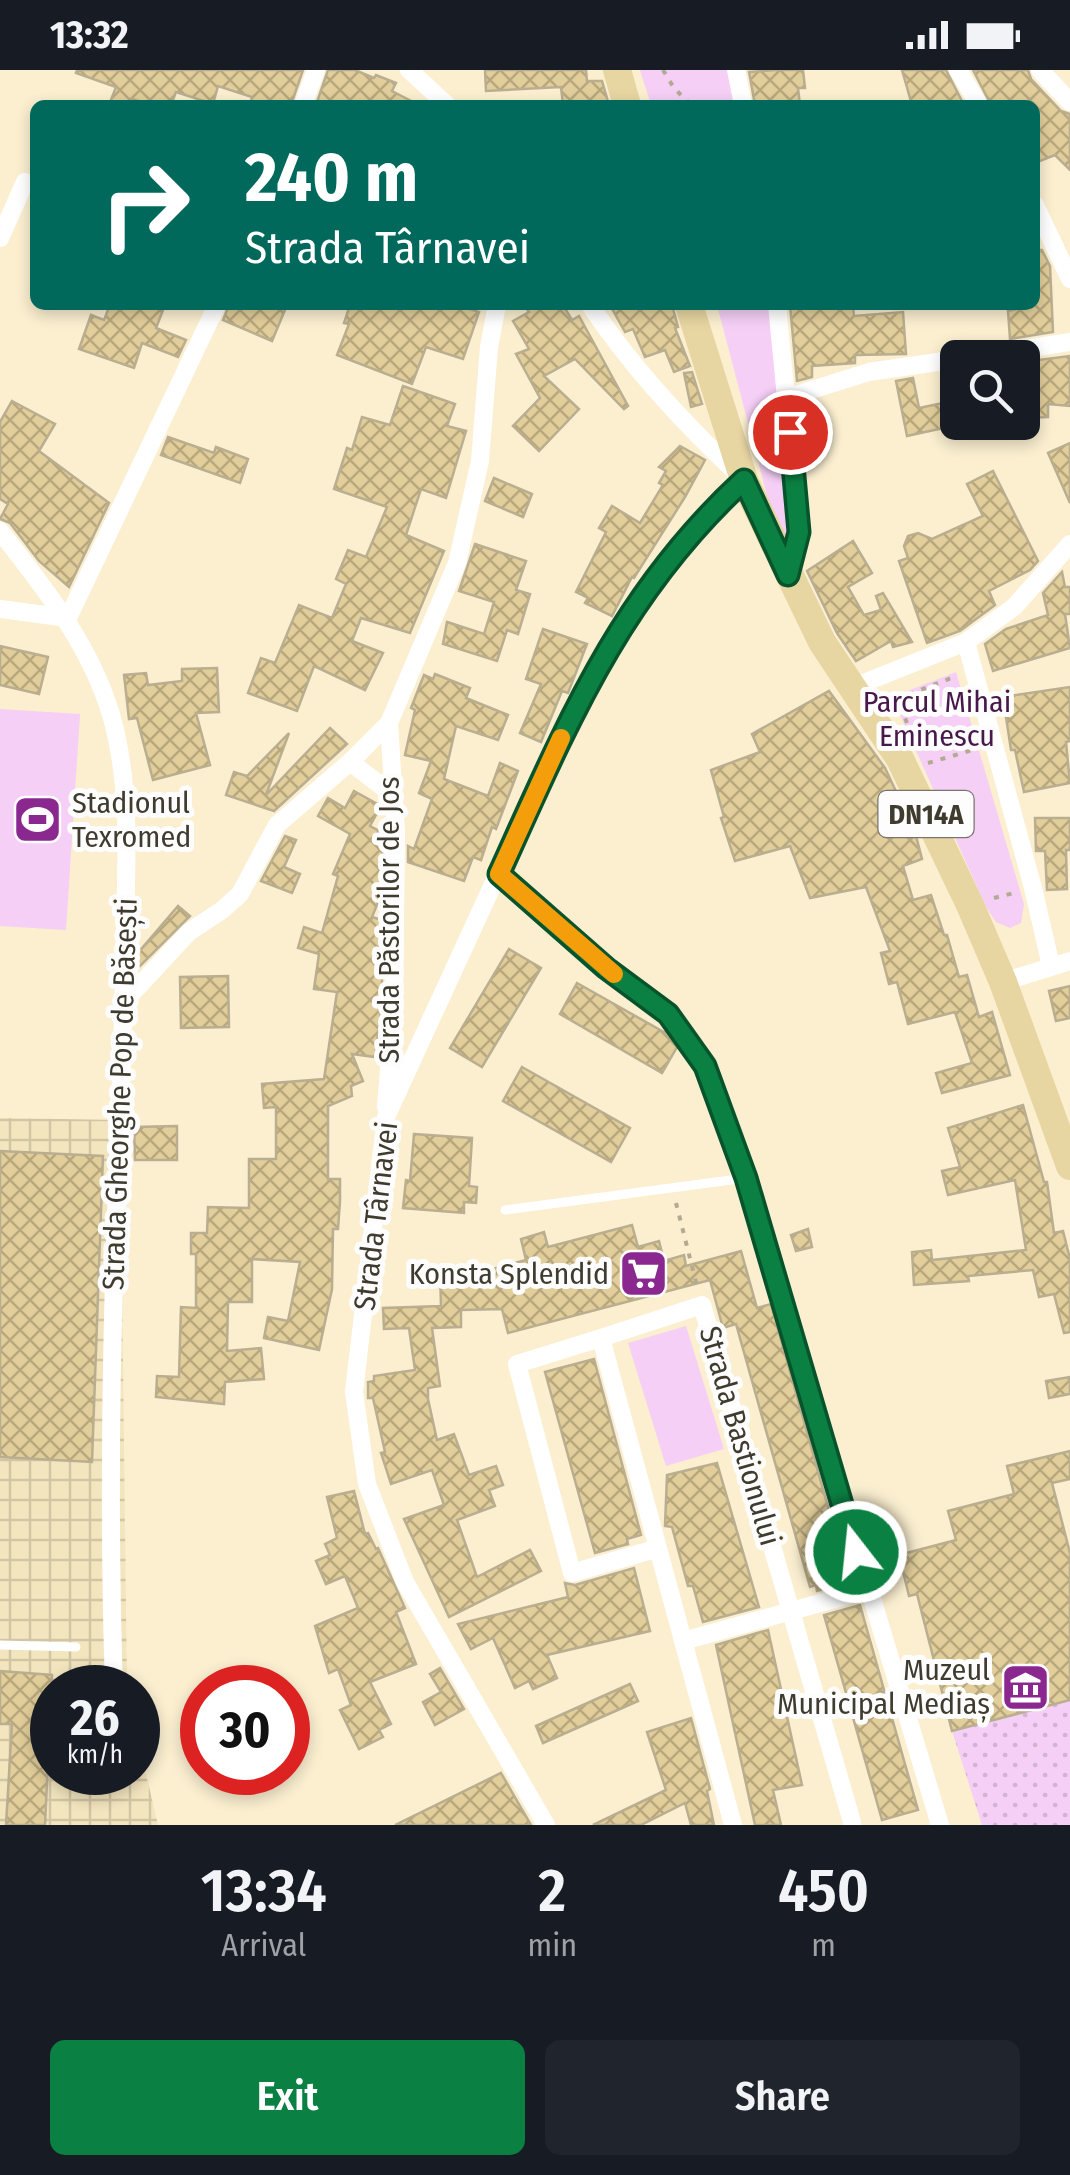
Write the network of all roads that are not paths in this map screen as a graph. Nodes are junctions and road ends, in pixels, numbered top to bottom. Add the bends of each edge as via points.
1 (316, 70) edge
2 (410, 70) edge
3 (616, 70) edge
4 (736, 70) edge
5 (958, 70) edge
6 (1040, 70) edge
7 (304, 100) edge
8 (442, 100) edge
9 (626, 100) edge
10 (741, 100) edge
11 (976, 100) edge
12 (1070, 102) edge
13 (24, 182) dead end
14 (1040, 216) edge
15 (0, 238) edge
16 (1070, 279) edge
17 (215, 310) edge
18 (496, 310) edge
19 (594, 310) edge
20 (692, 310) edge
21 (777, 310) edge
22 (1070, 342) edge
23 (1040, 347) edge
24 (940, 362) edge
25 (786, 398) junction
26 (741, 470) junction
27 (0, 531) edge
28 (1070, 544) edge
29 (788, 575) junction
30 (0, 608) edge
31 (68, 618) junction
32 (966, 642) junction
33 (851, 688) junction
34 (388, 723) junction
35 (350, 762) junction
36 (392, 794) junction
37 (499, 874) junction
38 (1061, 964) edge
39 (1004, 982) junction
40 (124, 1002) junction
41 (386, 1118) junction
42 (1070, 1166) edge
43 (746, 1178) junction
44 (505, 1210) dead end
45 (601, 1338) junction
46 (656, 1549) junction
47 (867, 1590) junction
48 (791, 1611) junction
49 (683, 1641) junction
50 (0, 1644) edge
51 (76, 1647) dead end
52 (113, 1665) edge
53 (852, 1822) edge
54 (546, 1825) edge
55 (733, 1825) edge
56 (940, 1825) edge

1 - 7 street
2 - 8 street
3 - 9 main road
4 - 10 street
5 - 11 street
6 - 12 street
13 - 15 street
14 - 16 street
17 - 31 street
18 - 34 street, Strada Păstorilor de Jos via 480,461 458,563
19 - 26 street via 710,447
20 - 26 main road, DN14A
21 - 25 street
22 - 23 street
24 - 25 street via 868,372
25 - 29 street via 799,532
26 - 29 main road, DN14A
26 - 37 street, Strada Târnavei via 619,627
27 - 31 street, Strada Gheorghe Pop de Băsești
28 - 32 street via 1014,607
29 - 33 main road, DN14A
30 - 31 street
31 - 40 street, Strada Gheorghe Pop de Băsești via 93,668 122,760
32 - 33 street
32 - 38 street via 1033,888
33 - 39 main road, DN14A via 900,759
34 - 35 street, Strada Păstorilor de Jos
34 - 36 street, Strada Păstorilor de Jos
35 - 36 street
35 - 40 street, Strada Păstorilor de Jos via 277,825 240,894 189,932
36 - 41 street, Strada Păstorilor de Jos via 394,1005
37 - 41 street, Strada Târnavei
37 - 43 street via 668,1014 705,1066
38 - 39 street
39 - 42 main road, DN14A
40 - 52 street, Strada Gheorghe Pop de Băsești via 114,1261
41 - 54 street, Strada Târnavei via 354,1392 367,1484 406,1582
43 - 44 lane
43 - 47 street
45 - 46 street
45 - 46 street, Strada Bastionului via 517,1364 572,1573
45 - 48 street, Strada Bastionului via 702,1305
46 - 49 street
47 - 48 street
47 - 56 street
48 - 49 street
48 - 53 street, Strada Bastionului
49 - 55 street
50 - 51 lane

